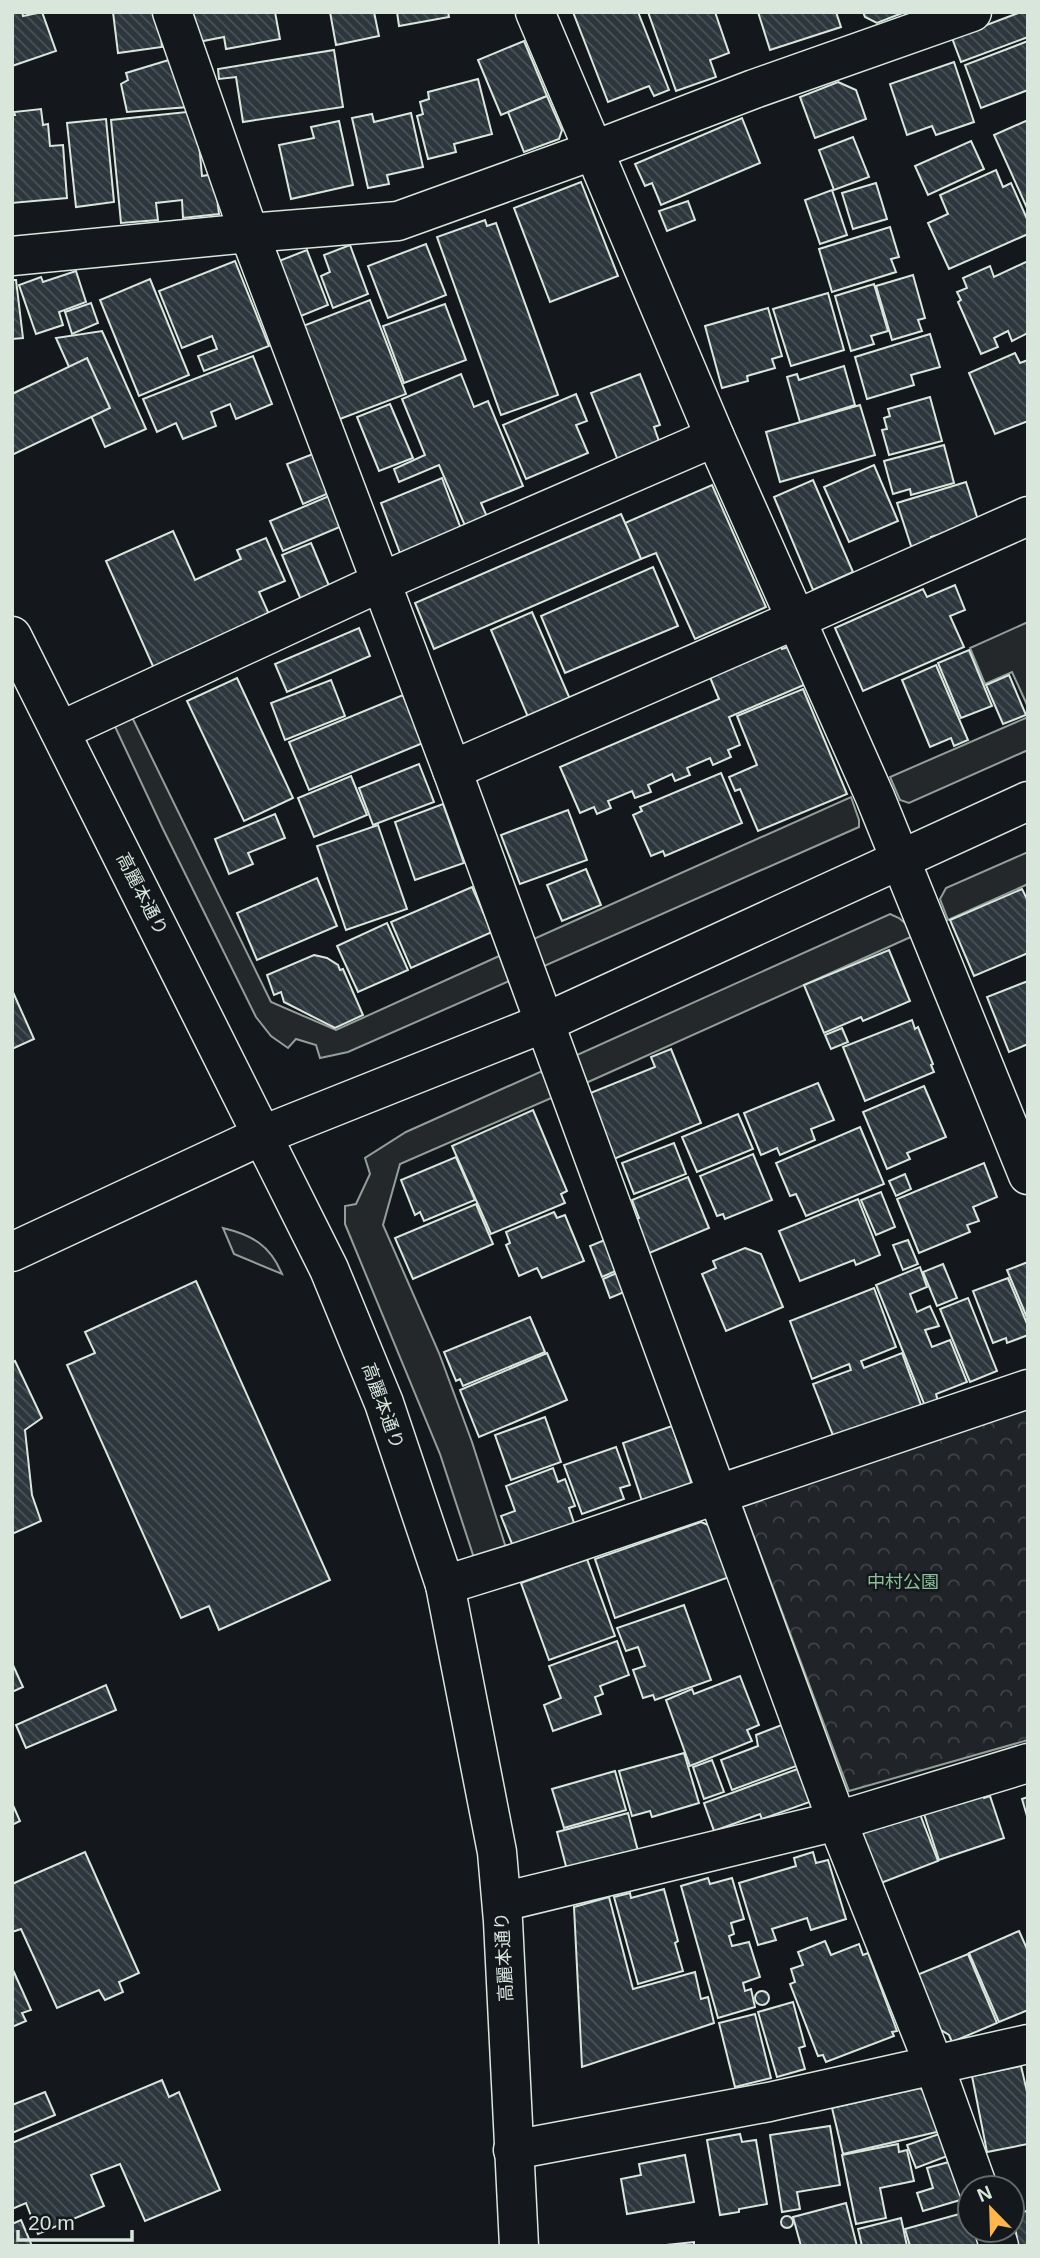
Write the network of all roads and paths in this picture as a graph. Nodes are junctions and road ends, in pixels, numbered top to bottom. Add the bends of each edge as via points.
1 (172, 12) edge
2 (535, 12) edge
3 (972, 12) edge
4 (592, 151) junction
5 (249, 233) junction
6 (12, 256) edge
7 (715, 436) junction
8 (1028, 516) edge
9 (381, 582) junction
10 (797, 620) junction
11 (12, 636) edge
12 (60, 731) junction
13 (452, 770) junction
14 (1028, 801) edge
15 (900, 860) junction
16 (544, 1023) junction
17 (263, 1135) junction
18 (1028, 1175) edge
19 (12, 1252) edge
20 (1028, 1389) edge
21 (719, 1495) junction
22 (445, 1585) junction
23 (1028, 1763) edge
24 (837, 1821) junction
25 (502, 1902) junction
26 (1028, 2045) edge
27 (934, 2065) junction
28 (513, 2150) junction
29 (973, 2174) edge
30 (519, 2246) edge

1 - 5 street
2 - 4 street
3 - 4 street
4 - 5 street via 398,221
4 - 7 street
5 - 6 street
5 - 9 street
7 - 9 street
7 - 10 street
8 - 10 street
9 - 12 street
9 - 13 street
10 - 13 street
10 - 15 street
11 - 12 street, 高麗本通り
12 - 17 street, 高麗本通り
13 - 16 street
14 - 15 street
15 - 16 street
15 - 18 street
16 - 17 street
16 - 21 street
17 - 19 street
17 - 22 street, 高麗本通り via 328,1269 384,1404
20 - 21 street
21 - 22 street
21 - 24 street
22 - 25 street, 高麗本通り via 497,1852
23 - 24 street
24 - 25 street
24 - 27 street
25 - 28 street, 高麗本通り
26 - 27 street
27 - 28 street via 769,2102
27 - 29 street
28 - 30 street, 高麗本通り

